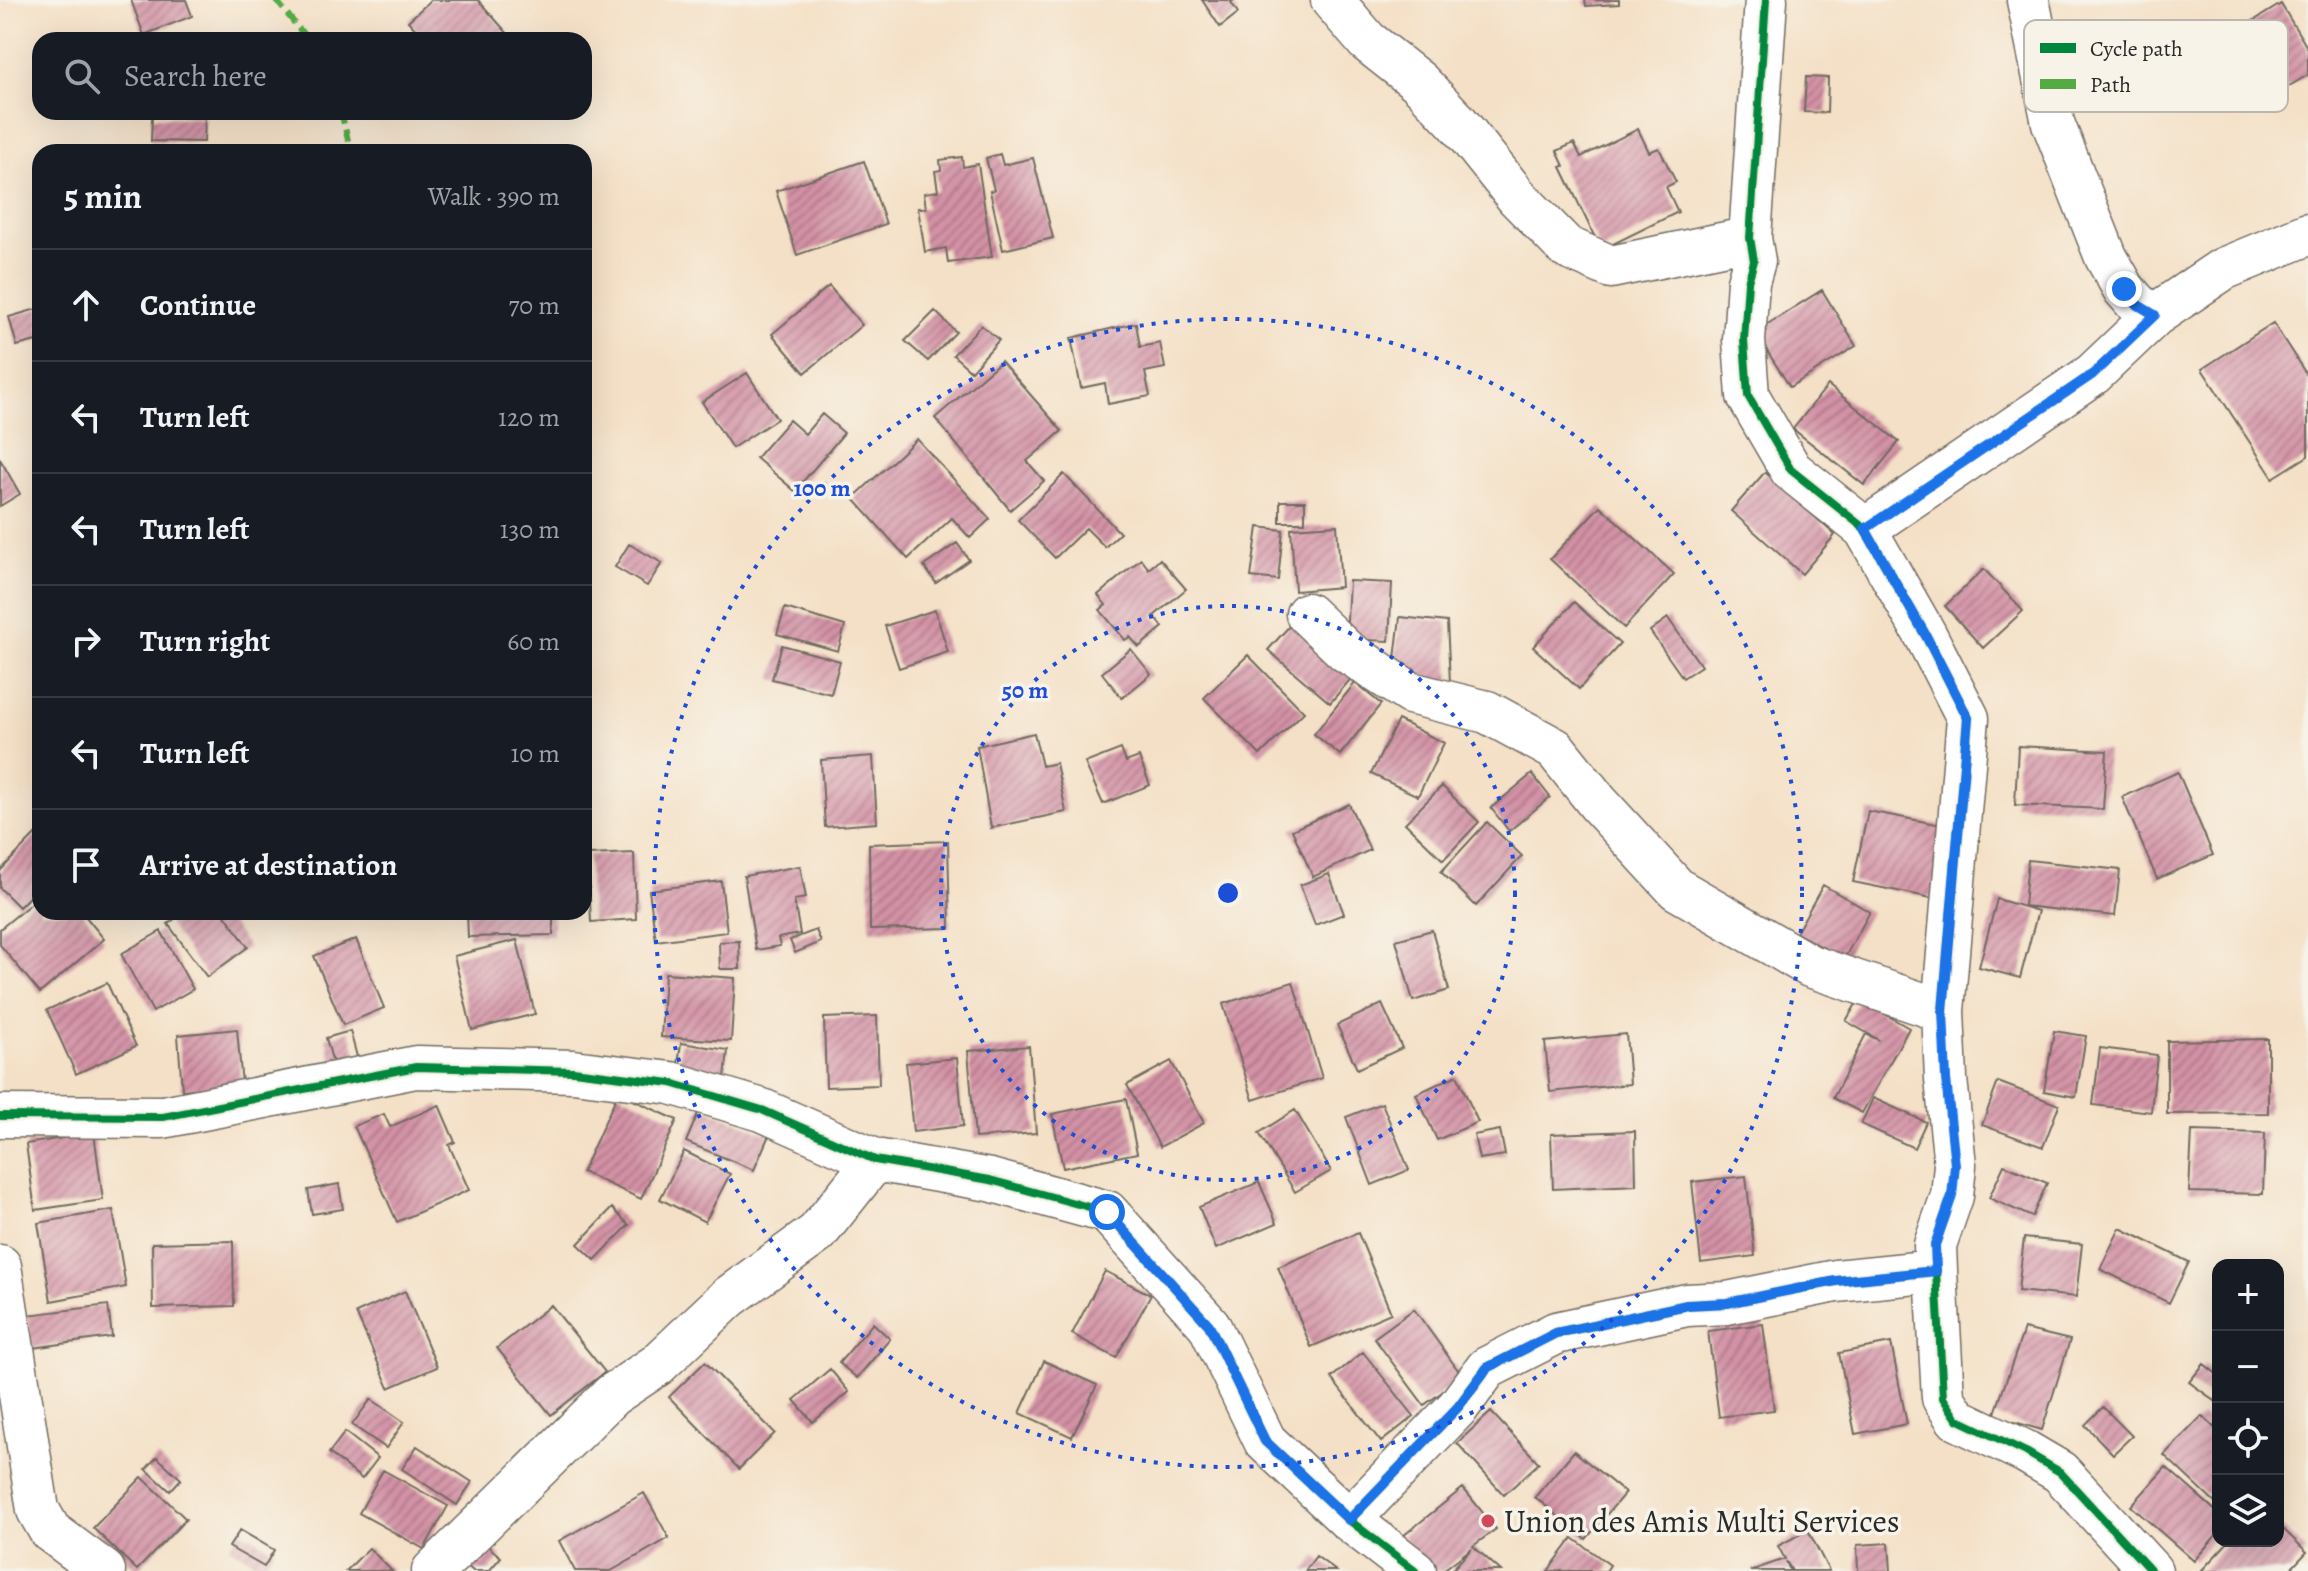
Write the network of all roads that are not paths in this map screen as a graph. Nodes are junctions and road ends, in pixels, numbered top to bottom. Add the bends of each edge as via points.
1 (1332, 0) edge
2 (1766, 0) edge
3 (2028, 0) edge
4 (2032, 20) edge
5 (2051, 112) edge
6 (2308, 234) edge
7 (1750, 238) junction
8 (2155, 315) junction
9 (1865, 529) junction
10 (1307, 614) dead end
11 (1943, 1011) junction
12 (0, 1116) edge
13 (875, 1160) junction
14 (0, 1266) edge
15 (1936, 1271) junction
16 (1349, 1520) junction
17 (104, 1571) edge
18 (433, 1571) edge
19 (1415, 1571) edge
20 (2151, 1571) edge

1 - 7 street via 1367,41 1448,112 1566,247 1611,267
2 - 7 street
3 - 4 street
5 - 8 street via 2106,257 2124,289
6 - 8 street via 2223,269
7 - 9 street via 1754,261 1744,340 1748,396 1791,470
8 - 9 street via 2093,374
9 - 11 street via 1968,718
10 - 11 street via 1346,651 1410,693 1487,712 1555,749 1677,889 1810,966
11 - 15 street via 1955,1165 1952,1196 1935,1245
12 - 13 street via 163,1117 416,1067 573,1071 671,1083 762,1110
13 - 16 street via 990,1180 1107,1212 1209,1325 1265,1441
13 - 18 street via 817,1233 729,1297 657,1365 612,1395
14 - 17 street via 38,1510 50,1531
15 - 16 street via 1687,1305 1556,1333 1487,1368 1458,1407
15 - 20 street via 1943,1398 1949,1410 2060,1472
16 - 19 street

